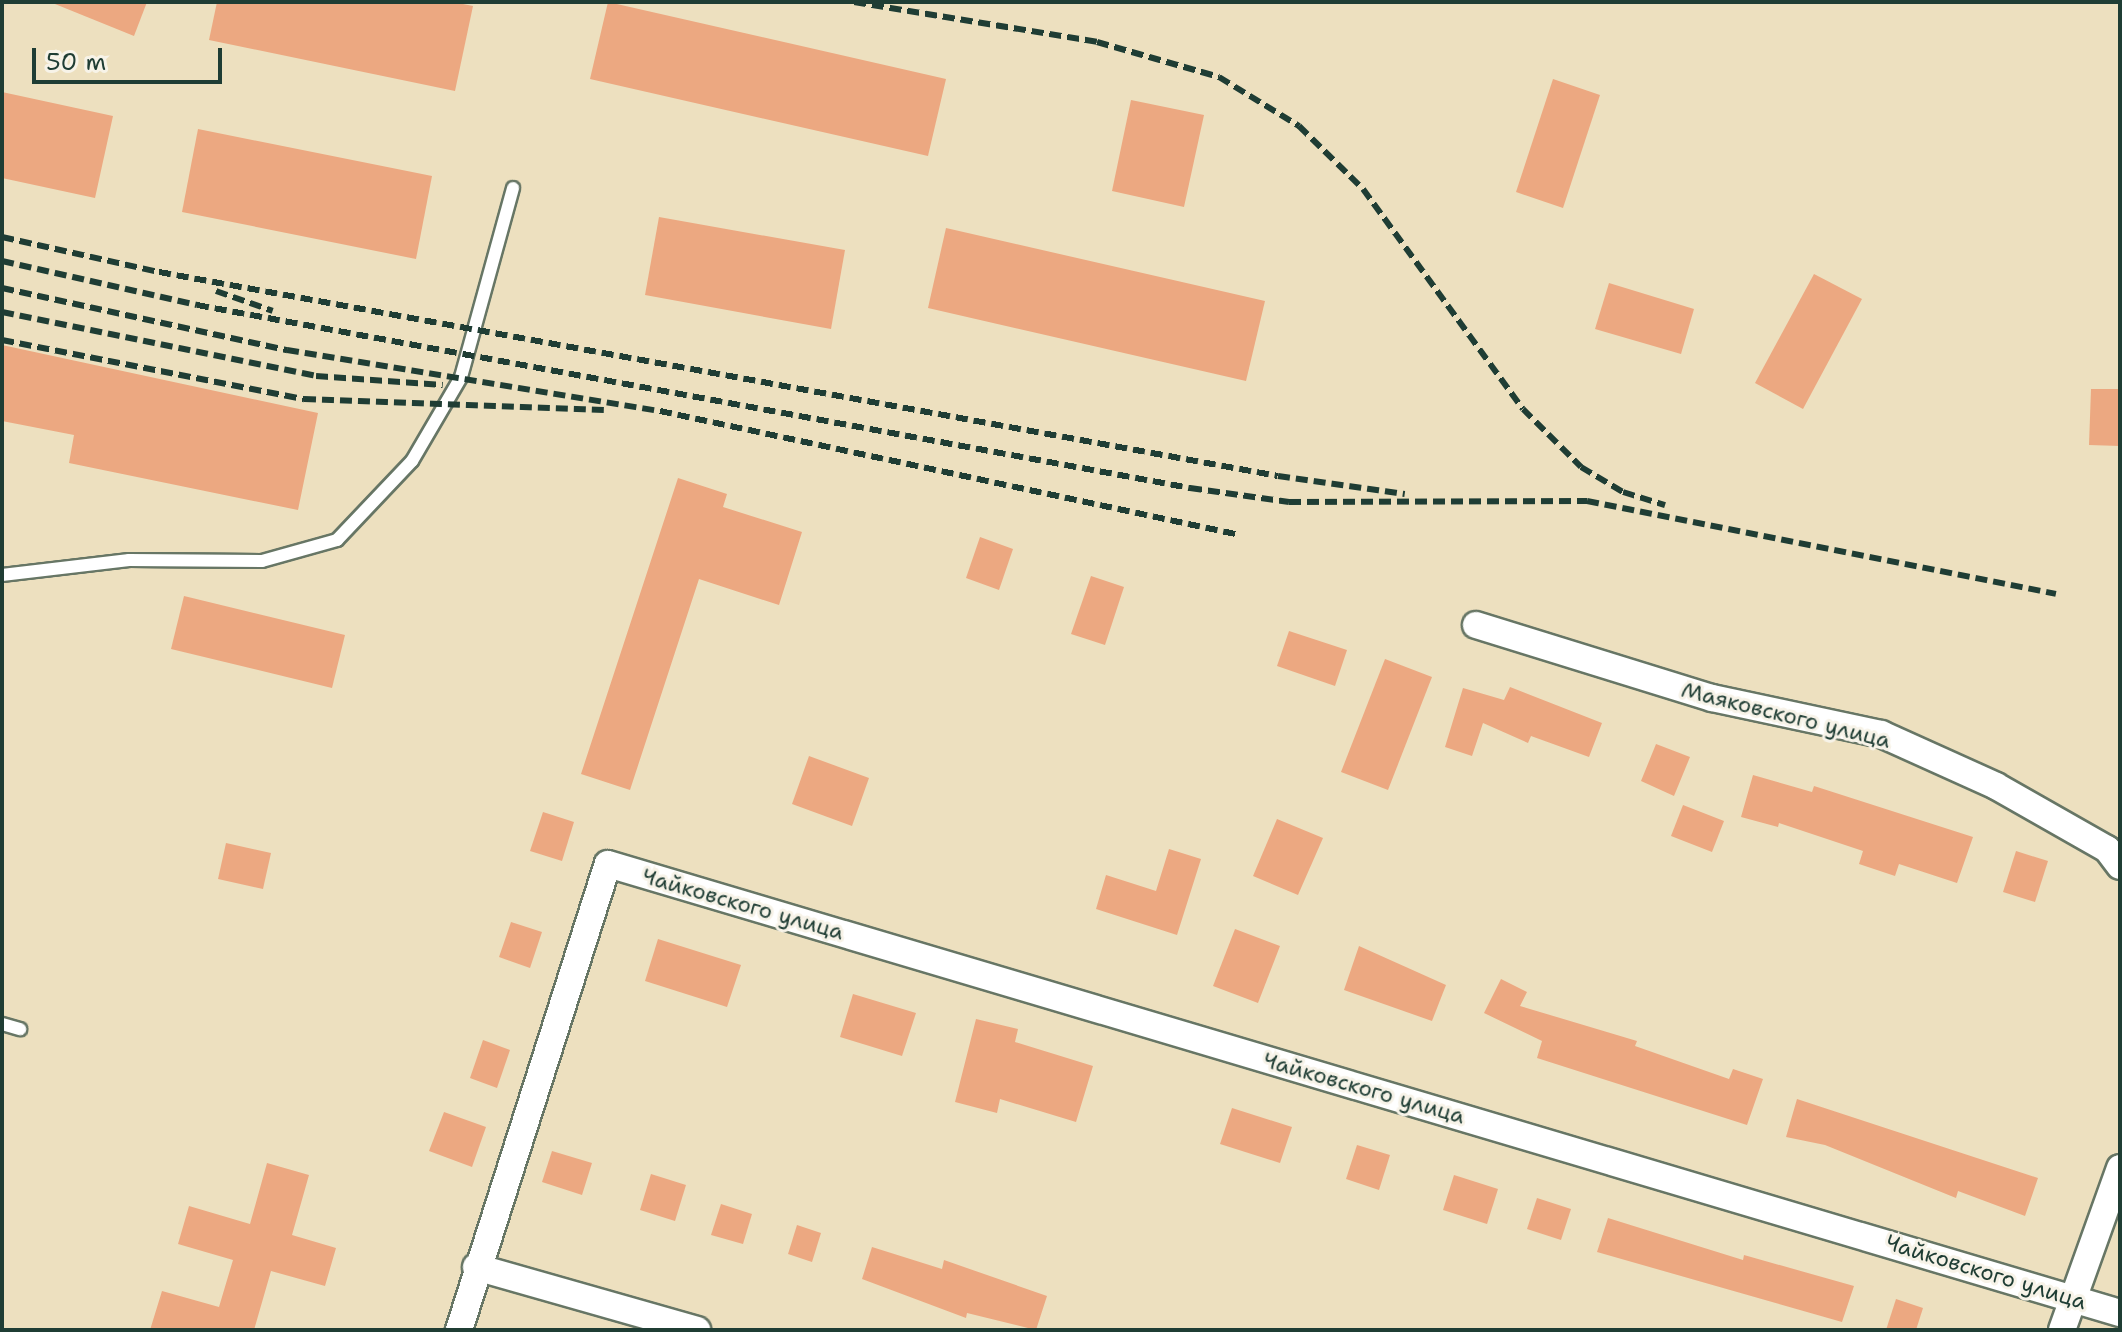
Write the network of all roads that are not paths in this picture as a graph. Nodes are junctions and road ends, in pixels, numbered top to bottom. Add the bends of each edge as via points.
1 (513, 188) dead end
2 (2, 575) edge
3 (1476, 625) dead end
4 (2120, 866) edge
5 (2, 1024) edge
6 (20, 1029) dead end
7 (2120, 1168) edge
8 (476, 1267) junction
9 (2073, 1297) junction
10 (2120, 1313) edge
11 (459, 1330) edge
12 (697, 1330) edge
13 (2062, 1330) edge

1 - 2 lane via 461,377 412,461 337,540 262,561 129,560
3 - 4 street, Маяковского улица via 1712,698 1881,734 1996,786 2107,849
5 - 6 lane
7 - 9 street
8 - 9 street, Чайковского улица via 608,864
8 - 11 street
8 - 12 street
9 - 10 street, Чайковского улица
9 - 13 street

